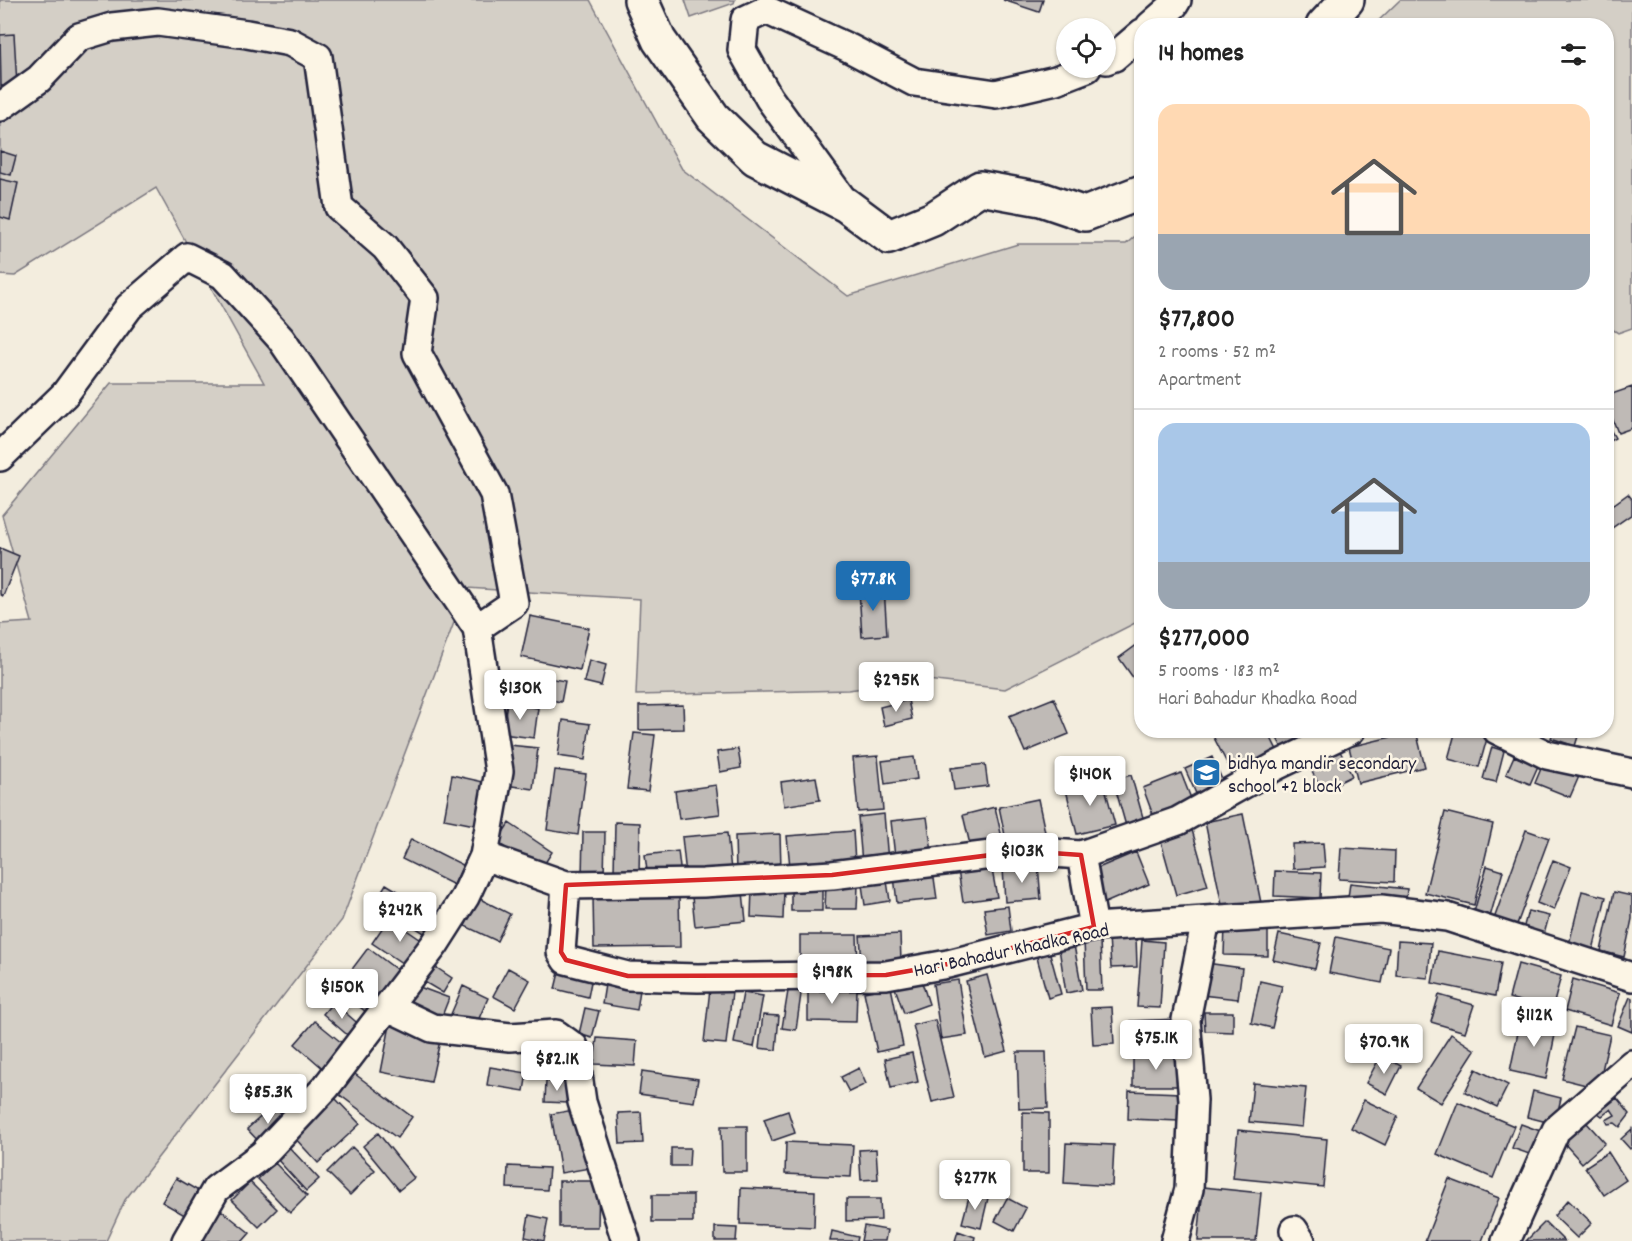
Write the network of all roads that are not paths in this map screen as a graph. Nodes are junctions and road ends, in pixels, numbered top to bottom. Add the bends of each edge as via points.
1 (641, 0) edge
2 (1177, 0) edge
3 (1347, 0) edge
4 (1159, 18) edge
5 (1330, 18) edge
6 (1134, 40) edge
7 (1116, 55) edge
8 (1061, 78) edge
9 (0, 107) edge
10 (1134, 195) edge
11 (846, 205) junction
12 (0, 457) edge
13 (477, 628) junction
14 (1334, 738) edge
15 (1513, 738) edge
16 (1632, 773) edge
17 (1081, 855) junction
18 (484, 856) junction
19 (566, 885) junction
20 (1206, 920) junction
21 (1094, 927) junction
22 (1632, 977) edge
23 (388, 1007) junction
24 (1632, 1064) edge
25 (186, 1241) edge
26 (626, 1241) edge
27 (1175, 1241) edge
28 (1506, 1241) edge

1 - 11 main road via 659,40 712,117 755,158
2 - 4 street
3 - 5 main road
6 - 7 street
8 - 11 street via 996,94 914,82 766,10 745,20 742,51 769,98
9 - 13 street via 39,78 79,37 112,27 158,22 248,34 290,42 318,57 339,207 385,247 425,298 417,353 494,494 514,603
10 - 11 main road via 1085,214 1041,199 980,188 933,219 889,237
12 - 13 street via 65,394 129,308 187,257 223,275 281,339
13 - 18 street via 499,771
14 - 17 street via 1178,821
15 - 16 street via 1547,755
17 - 19 street via 1023,851 820,876
17 - 21 street
18 - 19 street
18 - 23 street via 459,907
19 - 21 street, Hari Bahadur Khadka Road via 562,957 628,976 886,975 948,964
20 - 21 street, Hari Bahadur Khadka Road
20 - 22 street, Hari Bahadur Khadka Road via 1381,909 1448,917
20 - 27 street via 1186,1020 1193,1100 1189,1189
23 - 25 street via 326,1087 263,1154 216,1189
23 - 26 street via 432,1028 510,1037 556,1034 574,1047 582,1102
24 - 28 street via 1556,1130

